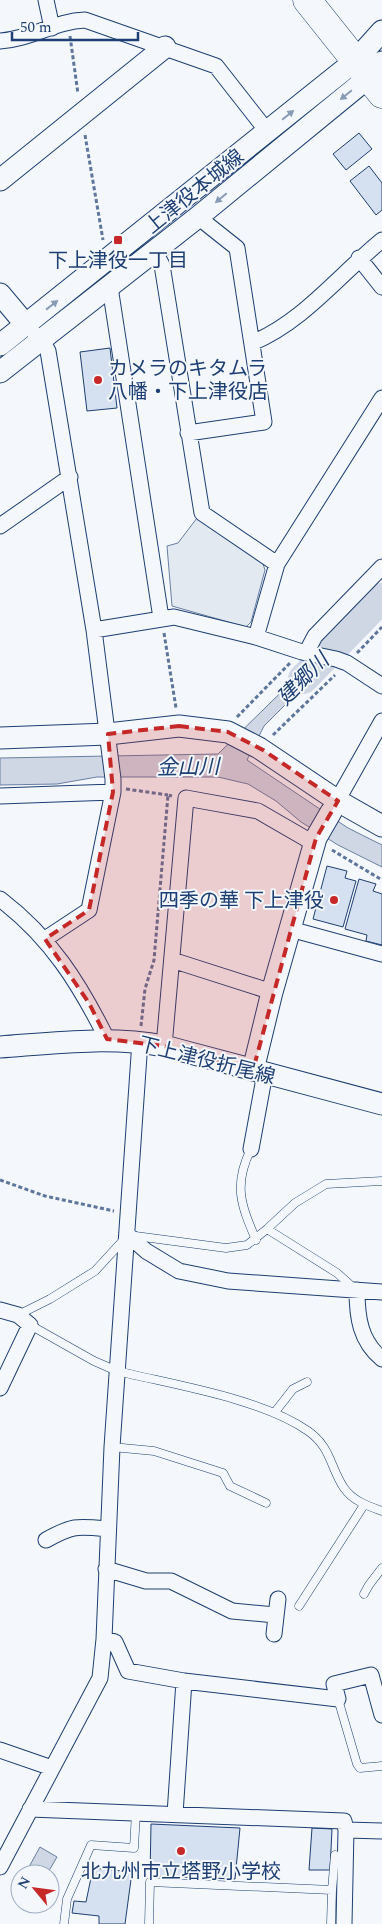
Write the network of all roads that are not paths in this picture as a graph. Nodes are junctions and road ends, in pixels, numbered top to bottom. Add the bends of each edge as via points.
1 (46, 0) edge
2 (307, 0) edge
3 (52, 28) junction
4 (382, 31) edge
5 (0, 41) edge
6 (165, 47) junction
7 (372, 73) edge
8 (268, 131) junction
9 (0, 180) edge
10 (198, 217) junction
11 (382, 240) edge
12 (155, 252) junction
13 (359, 258) junction
14 (110, 287) junction
15 (382, 287) edge
16 (0, 294) edge
17 (26, 326) junction
18 (42, 340) junction
19 (252, 344) junction
20 (0, 345) edge
21 (0, 372) edge
22 (382, 398) edge
23 (188, 433) junction
24 (70, 477) junction
25 (0, 526) edge
26 (277, 564) junction
27 (382, 567) edge
28 (161, 618) junction
29 (94, 630) junction
30 (256, 636) junction
31 (307, 653) junction
32 (382, 686) edge
33 (382, 722) edge
34 (0, 738) edge
35 (110, 741) junction
36 (113, 786) junction
37 (0, 796) edge
38 (334, 806) junction
39 (382, 826) edge
40 (316, 841) junction
41 (0, 899) edge
42 (290, 929) junction
43 (45, 939) junction
44 (382, 954) edge
45 (172, 960) junction
46 (272, 992) junction
47 (107, 1039) junction
48 (140, 1041) junction
49 (164, 1046) junction
50 (0, 1047) edge
51 (259, 1072) junction
52 (382, 1104) edge
53 (251, 1149) joint
54 (382, 1181) edge
55 (268, 1229) junction
56 (128, 1234) junction
57 (256, 1240) junction
58 (357, 1290) junction
59 (382, 1292) edge
60 (0, 1310) edge
61 (18, 1315) junction
62 (30, 1324) junction
63 (382, 1359) edge
64 (117, 1371) junction
65 (306, 1382) dead end
66 (0, 1388) edge
67 (275, 1412) junction
68 (112, 1446) junction
69 (266, 1503) dead end
70 (364, 1505) junction
71 (382, 1511) edge
72 (108, 1529) junction
73 (46, 1540) dead end
74 (382, 1568) edge
75 (106, 1569) junction
76 (364, 1594) dead end
77 (278, 1599) dead end
78 (299, 1606) dead end
79 (275, 1615) junction
80 (274, 1634) dead end
81 (104, 1638) junction
82 (184, 1681) junction
83 (338, 1699) junction
84 (382, 1716) edge
85 (0, 1750) edge
86 (52, 1768) junction
87 (381, 1769) edge
88 (30, 1809) junction
89 (136, 1812) junction
90 (176, 1814) junction
91 (346, 1830) junction
92 (382, 1831) edge
93 (335, 1855) dead end
94 (0, 1866) edge
95 (332, 1890) junction
96 (64, 1924) edge
97 (149, 1924) edge
98 (331, 1924) edge
99 (344, 1924) edge

1 - 3 street
2 - 7 highway
3 - 5 street via 19,39
3 - 6 street via 67,21 84,20
4 - 7 street, 上津役本城線
6 - 8 street via 216,66
6 - 9 street
8 -> 7 street, 上津役本城線
7 -> 10 street, 上津役本城線
17 -> 8 street, 上津役本城線
10 - 12 street, 上津役本城線
10 - 19 street via 237,248
11 - 13 street
12 - 14 street, 上津役本城線
12 - 23 street via 162,265
13 - 15 street
13 - 19 street via 296,317 274,334
14 - 18 street, 上津役本城線
14 - 28 street
16 - 17 street
17 - 18 street
17 - 20 street, 上津役本城線
18 - 21 street, 上津役本城線
18 - 24 street via 48,352
19 - 23 street via 264,422
22 - 26 street
23 - 26 street via 202,513
24 - 25 street
24 - 29 street
26 - 30 street
27 - 31 street via 316,636
28 - 29 street
28 - 30 street via 174,616
29 - 35 street
30 - 31 street
31 - 32 street via 342,661
33 - 38 street
34 - 35 street
35 - 36 street
35 - 38 street via 179,726 225,732 261,749
36 - 37 street
36 - 43 street via 89,910
38 - 39 street
38 - 40 street
40 - 42 street
40 - 45 street via 258,811 186,798
41 - 43 street
42 - 44 street
42 - 46 street
43 - 47 street via 89,1002
45 - 46 street
45 - 49 street
46 - 51 street
47 - 48 street, 下上津役折尾線
47 - 50 street, 下上津役折尾線
48 - 49 street, 下上津役折尾線
48 - 56 street
49 - 51 street, 下上津役折尾線
51 - 52 street, 下上津役折尾線
51 - 53 street
53 - 57 lane via 242,1166 240,1204
54 - 55 lane via 326,1184 295,1203
55 - 57 lane
55 - 58 lane
56 - 57 lane via 226,1248 247,1245
56 - 58 street via 146,1251 179,1271 228,1281
56 - 61 lane via 95,1271
56 - 64 street
58 - 59 street
58 - 63 street via 361,1331
60 - 61 street
61 - 62 street
62 - 64 lane
62 - 66 street
64 - 67 lane
64 - 68 street
65 - 67 lane via 293,1390
67 - 70 lane via 309,1432 325,1447 344,1488
68 - 69 lane via 154,1451 223,1473 230,1486
68 - 72 street
70 - 71 lane
70 - 78 lane
72 - 73 street via 68,1528
72 - 75 street
74 - 76 lane
75 - 79 street via 146,1581 171,1581 232,1611
75 - 81 street
77 - 79 street
79 - 80 street
81 - 82 street via 115,1642 128,1671
81 - 86 street via 100,1678
82 - 83 street
82 - 90 street
83 - 84 street via 334,1684 371,1675
83 - 87 lane via 357,1764 360,1768
85 - 86 street
86 - 88 street
88 - 89 street
88 - 94 street
89 - 90 street
89 - 96 lane via 134,1848 91,1845 67,1899
90 - 91 street via 344,1821
91 - 92 street
91 - 99 street
93 - 95 lane
95 - 97 lane via 150,1882
95 - 98 lane

